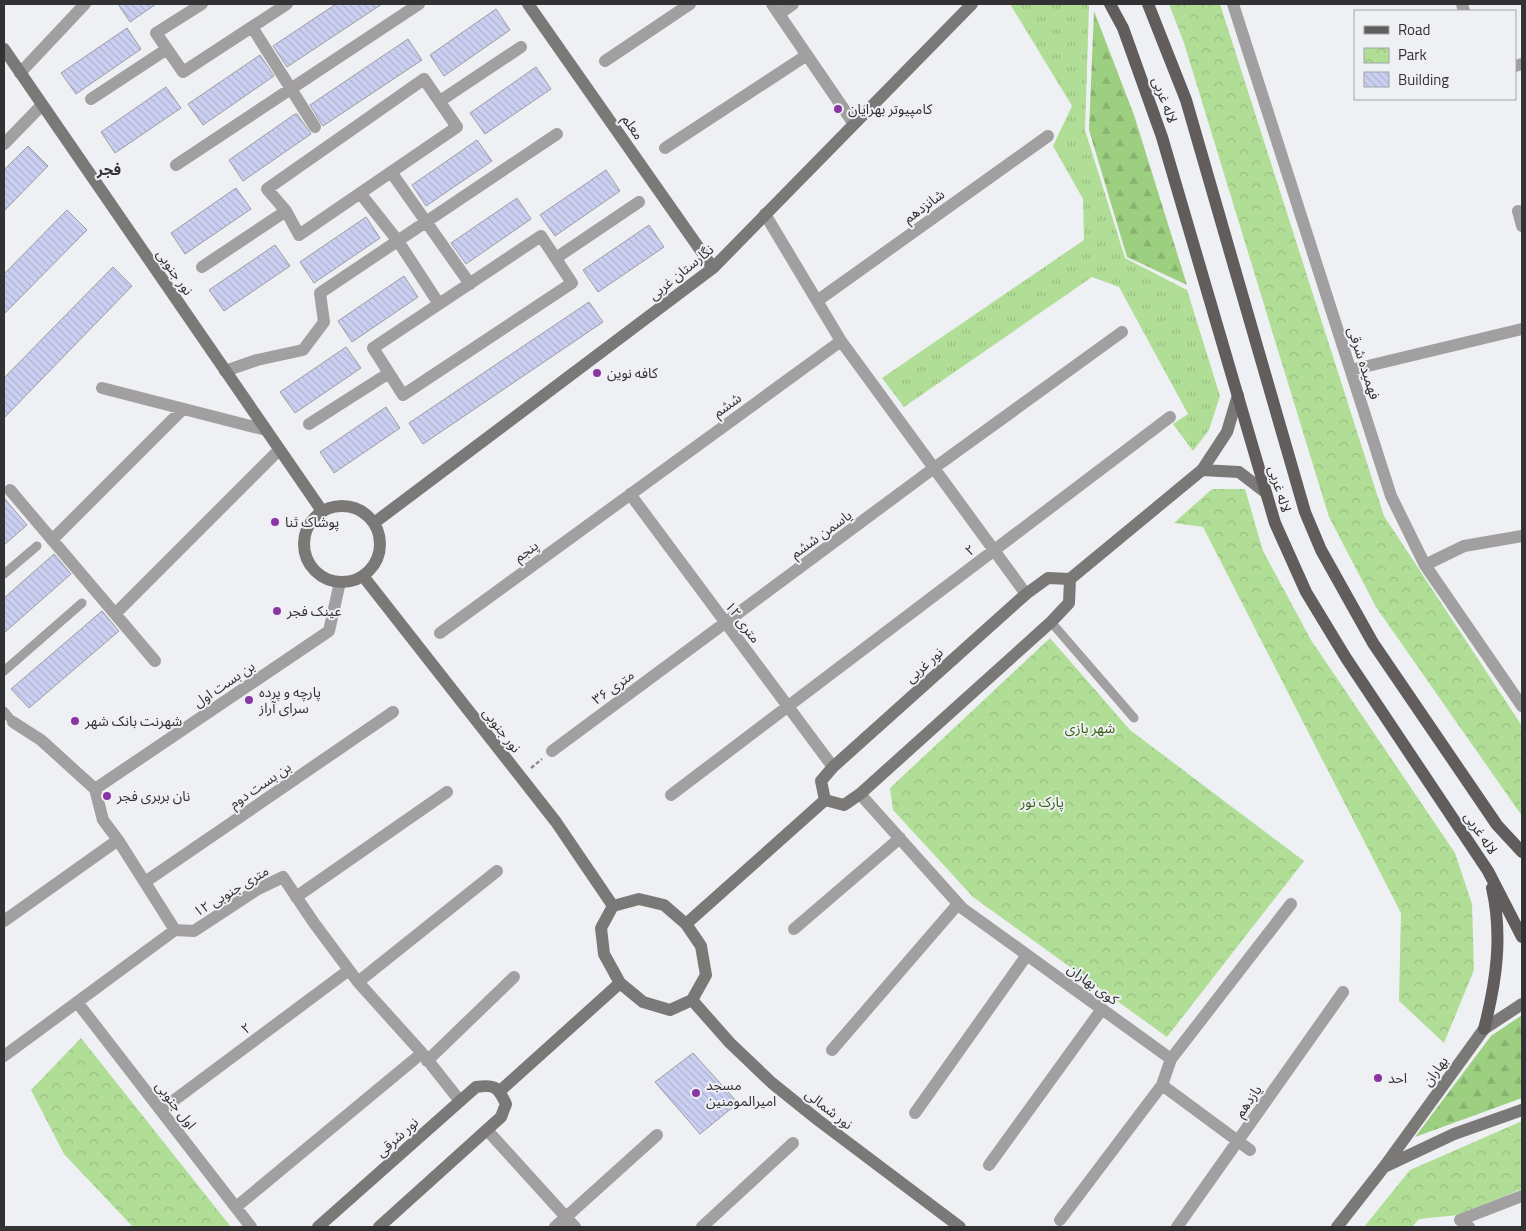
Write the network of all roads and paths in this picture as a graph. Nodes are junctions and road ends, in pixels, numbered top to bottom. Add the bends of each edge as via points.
1 (85, 4) edge
2 (202, 4) edge
3 (287, 4) edge
4 (419, 4) edge
5 (528, 4) edge
6 (690, 4) edge
7 (793, 4) edge
8 (972, 4) edge
9 (1110, 4) edge
10 (1148, 4) edge
11 (1233, 4) edge
12 (775, 9) edge
13 (252, 27) junction
14 (521, 46) dead end
15 (4, 49) edge
16 (167, 49) junction
17 (807, 55) junction
18 (605, 61) dead end
19 (20, 74) junction
20 (290, 88) junction
21 (91, 99) dead end
22 (440, 101) junction
23 (42, 105) junction
24 (854, 124) junction
25 (315, 127) dead end
26 (557, 134) dead end
27 (1048, 136) dead end
28 (4, 144) edge
29 (665, 148) dead end
30 (176, 165) dead end
31 (391, 172) junction
32 (360, 193) junction
33 (639, 202) dead end
34 (286, 211) junction
35 (1518, 211) dead end
36 (766, 214) junction
37 (426, 222) junction
38 (1522, 226) edge
39 (398, 241) junction
40 (556, 258) junction
41 (202, 267) dead end
42 (713, 268) junction
43 (470, 284) junction
44 (818, 301) junction
45 (439, 304) junction
46 (1522, 329) edge
47 (1122, 332) dead end
48 (842, 341) junction
49 (1351, 370) junction
50 (225, 371) junction
51 (389, 373) junction
52 (102, 388) dead end
53 (1238, 395) junction
54 (183, 409) junction
55 (1170, 418) dead end
56 (309, 424) dead end
57 (266, 430) junction
58 (280, 450) junction
59 (934, 468) junction
60 (1202, 470) junction
61 (10, 490) dead end
62 (1265, 492) junction
63 (630, 494) junction
64 (322, 511) junction
65 (374, 524) junction
66 (1522, 536) edge
67 (52, 540) junction
68 (37, 546) dead end
69 (994, 550) junction
70 (1426, 565) junction
71 (4, 574) edge
72 (363, 576) junction
73 (1070, 579) junction
74 (340, 582) junction
75 (1026, 594) junction
76 (82, 603) dead end
77 (115, 614) junction
78 (1051, 622) junction
79 (725, 623) junction
80 (440, 633) dead end
81 (155, 661) dead end
82 (4, 671) edge
83 (1522, 706) edge
84 (788, 707) junction
85 (4, 711) edge
86 (393, 712) dead end
87 (1134, 718) dead end
88 (13, 722) joint
89 (552, 752) joint
90 (832, 767) junction
91 (520, 776) junction
92 (95, 789) junction
93 (447, 792) dead end
94 (860, 794) junction
95 (672, 795) dead end
96 (825, 800) junction
97 (900, 838) junction
98 (118, 840) junction
99 (1522, 852) edge
100 (497, 871) dead end
101 (1488, 871) junction
102 (145, 882) junction
103 (296, 896) junction
104 (958, 904) junction
105 (1291, 904) dead end
106 (613, 906) junction
107 (4, 921) edge
108 (686, 924) junction
109 (794, 929) dead end
110 (174, 930) junction
111 (1522, 937) edge
112 (1027, 955) junction
113 (349, 970) junction
114 (514, 977) dead end
115 (358, 982) junction
116 (620, 983) junction
117 (1343, 992) dead end
118 (692, 1000) junction
119 (78, 1002) junction
120 (1522, 1004) edge
121 (1102, 1009) junction
122 (1484, 1030) junction
123 (832, 1050) dead end
124 (4, 1056) edge
125 (424, 1057) junction
126 (1171, 1059) junction
127 (1162, 1085) junction
128 (500, 1091) junction
129 (460, 1101) junction
130 (161, 1110) junction
131 (1522, 1110) edge
132 (915, 1113) dead end
133 (487, 1130) junction
134 (657, 1135) dead end
135 (1238, 1141) junction
136 (793, 1143) dead end
137 (1250, 1150) dead end
138 (989, 1165) dead end
139 (1384, 1167) junction
140 (1522, 1196) edge
141 (236, 1207) junction
142 (1060, 1220) dead end
143 (570, 1222) edge
144 (252, 1227) edge
145 (318, 1227) edge
146 (379, 1227) edge
147 (556, 1227) edge
148 (702, 1227) edge
149 (960, 1227) edge
150 (1177, 1227) edge
151 (1337, 1227) edge
152 (1469, 1227) edge

1 - 19 street
2 - 16 street via 156,33
3 - 13 street
4 - 20 street
5 - 42 street, معلم
6 - 18 street
7 - 12 street
8 - 24 street, نگارستان غربی
9 - 53 main road, لاله غربی via 1123,28 1162,137
10 - 99 main road, لاله غربی via 1186,100 1305,512 1321,550 1372,644 1497,825
11 - 49 street, فهمیده شرقی
12 - 17 street
13 - 16 street via 183,72
13 - 20 street
14 - 22 street
15 - 19 street, نور جنوبی
16 - 21 street
17 - 24 street
17 - 29 street
19 - 23 street, نور جنوبی
20 - 25 street
20 - 30 street
22 - 31 street via 457,128
22 - 34 street via 424,79 267,189
23 - 28 street
23 - 50 street, نور جنوبی
24 - 36 street, نگارستان غربی
26 - 37 street
27 - 44 street, شانزدهم
31 - 32 street
31 - 37 street
32 - 34 street via 299,235
32 - 39 street
33 - 40 street
34 - 41 street
35 - 38 street
36 - 42 street, نگارستان غربی
36 - 44 street
37 - 39 street
37 - 43 street
39 - 45 street
39 - 50 street via 320,293 324,322 303,350
40 - 43 street via 541,236
40 - 51 street via 572,282 403,395
42 - 65 street, نگارستان غربی
43 - 45 street
44 - 48 street
45 - 51 street via 373,348
46 - 49 street
47 - 59 street
48 - 59 street
48 - 63 street, ششم
49 - 70 street, فهمیده شرقی via 1391,496
50 - 57 street, نور جنوبی
51 - 56 street
52 - 54 street
53 - 60 street via 1227,432
53 - 62 main road, لاله غربی
54 - 57 street
54 - 67 street
55 - 69 street, ۲
57 - 58 street, نور جنوبی
58 - 64 street, نور جنوبی
58 - 77 street
59 - 69 street
59 - 79 street, یاسمن ششم
60 - 62 street via 1239,472
60 - 73 street
61 - 67 street
62 - 101 main road, لاله غربی via 1275,523 1306,592 1346,658
63 - 79 street, ۱۲ متری
63 - 80 street, پنجم
64 - 65 street via 344,506 356,508
64 - 74 street via 306,530 305,554 318,574
65 - 72 street via 380,546 374,562
66 - 70 street via 1464,546
67 - 77 street
68 - 71 lane
69 - 75 street
69 - 84 street, ۲
70 - 83 street, فهمیده شرقی
72 - 74 street
72 - 91 street, نور جنوبی
73 - 75 street, نور غربی via 1048,578
73 - 78 street via 1069,603
74 - 92 street, بن بست اول via 329,630
75 - 90 street, نور غربی
76 - 82 lane
77 - 81 street
78 - 87 lane
78 - 94 street
79 - 84 street, ۱۲ متری
79 - 89 street, ۳۶ متری
84 - 90 street, ۱۲ متری
84 - 95 street, ۲
85 - 88 lane
86 - 102 street, بن بست دوم
88 - 92 street via 41,740
89 - 91 path
90 - 96 street, نور غربی via 821,781
91 - 106 street, نور جنوبی via 556,822
92 - 98 street via 103,820
93 - 103 street
94 - 96 street via 844,806
94 - 97 street, کوی بهاران
96 - 108 street
97 - 104 street, کوی بهاران
97 - 109 street
98 - 102 street
98 - 107 street
100 - 115 street
101 - 111 main road, لاله غربی
101 - 122 main road via 1495,902 1497,959
102 - 110 street
103 - 110 street, ۱۲ متری جنوبی via 282,877 194,930
103 - 113 street, ۱۲ متری جنوبی
104 - 112 street, کوی بهاران
104 - 123 street
105 - 126 street
106 - 108 street via 639,898 664,906
106 - 116 street via 600,928 604,954
108 - 118 street via 701,946 706,976
110 - 119 street
112 - 121 street, کوی بهاران
112 - 132 street
113 - 115 street, ۱۲ متری جنوبی
113 - 130 street, ۲
114 - 125 street
115 - 125 street, ۱۲ متری جنوبی
116 - 118 street via 644,1002 670,1010
116 - 128 street
117 - 135 street, یازدهم
118 - 149 street, نور شمالی via 772,1083
119 - 124 street
119 - 130 street, اول جنوبی
120 - 122 street, بهاران
121 - 126 street, کوی بهاران
121 - 138 street
122 - 139 street, بهاران
125 - 129 street, ۱۲ متری جنوبی
125 - 141 street
126 - 127 street
127 - 135 street
127 - 142 street
128 - 129 street, نور شرقی via 489,1085 476,1086
128 - 133 street via 506,1104 501,1117
129 - 145 street, نور شرقی
130 - 141 street, اول جنوبی
131 - 139 street, بهاران via 1454,1134
133 - 143 street
133 - 146 street
134 - 143 street
135 - 137 street
135 - 150 street, یازدهم
136 - 148 street
139 - 151 street, بهاران
140 - 152 street via 1460,1220
141 - 144 street, اول جنوبی
143 - 147 street

